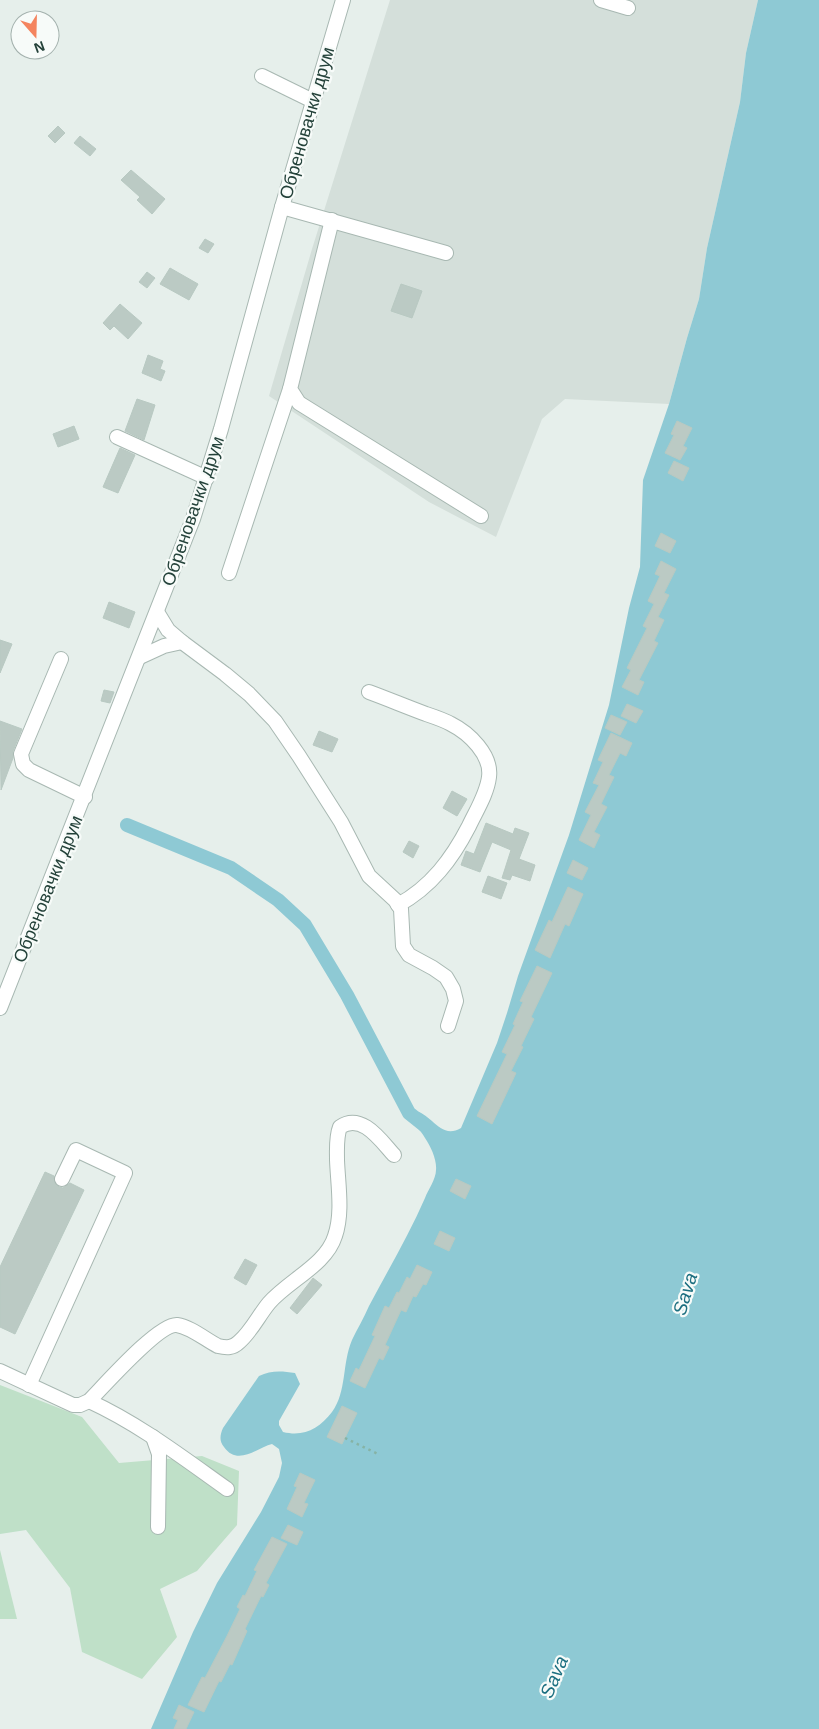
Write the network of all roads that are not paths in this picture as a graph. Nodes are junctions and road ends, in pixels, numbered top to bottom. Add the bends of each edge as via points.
1 (343, 0) edge
2 (601, 0) edge
3 (628, 8) dead end
4 (262, 76) dead end
5 (313, 101) junction
6 (282, 207) junction
7 (332, 220) junction
8 (446, 253) dead end
9 (290, 389) junction
10 (118, 437) dead end
11 (206, 478) junction
12 (481, 516) dead end
13 (230, 573) dead end
14 (157, 612) junction
15 (182, 642) junction
16 (140, 657) junction
17 (61, 659) dead end
18 (369, 692) dead end
19 (85, 797) junction
20 (398, 905) junction
21 (0, 1008) edge
22 (448, 1026) dead end
23 (394, 1155) dead end
24 (62, 1179) dead end
25 (0, 1371) edge
26 (29, 1385) junction
27 (89, 1401) junction
28 (153, 1437) junction
29 (227, 1489) dead end
30 (158, 1527) dead end

1 - 5 street, Обреновачки друм
2 - 3 street
4 - 5 street
5 - 6 street, Обреновачки друм
6 - 7 street
6 - 11 street, Обреновачки друм
7 - 8 street
7 - 9 street
9 - 12 street via 299,403
9 - 13 street
10 - 11 street
11 - 14 street, Обреновачки друм
14 - 15 street via 168,630
14 - 16 street, Обреновачки друм
15 - 16 street
15 - 20 street via 225,674 275,721 341,822 369,876
16 - 19 street, Обреновачки друм
17 - 19 street via 21,754 23,764 29,770
18 - 20 street via 452,724 478,746 489,768 485,793 453,855 429,883
19 - 21 street, Обреновачки друм
20 - 22 street via 403,946 409,955 446,977 453,989 456,1002
23 - 27 street via 361,1124 348,1122 340,1127 337,1138 339,1217 331,1246 319,1261 284,1287 233,1346 218,1346 178,1325 166,1328
24 - 26 street via 76,1150 125,1173
25 - 26 street
26 - 27 street via 73,1405
27 - 28 street
28 - 29 street
28 - 30 street via 159,1454

